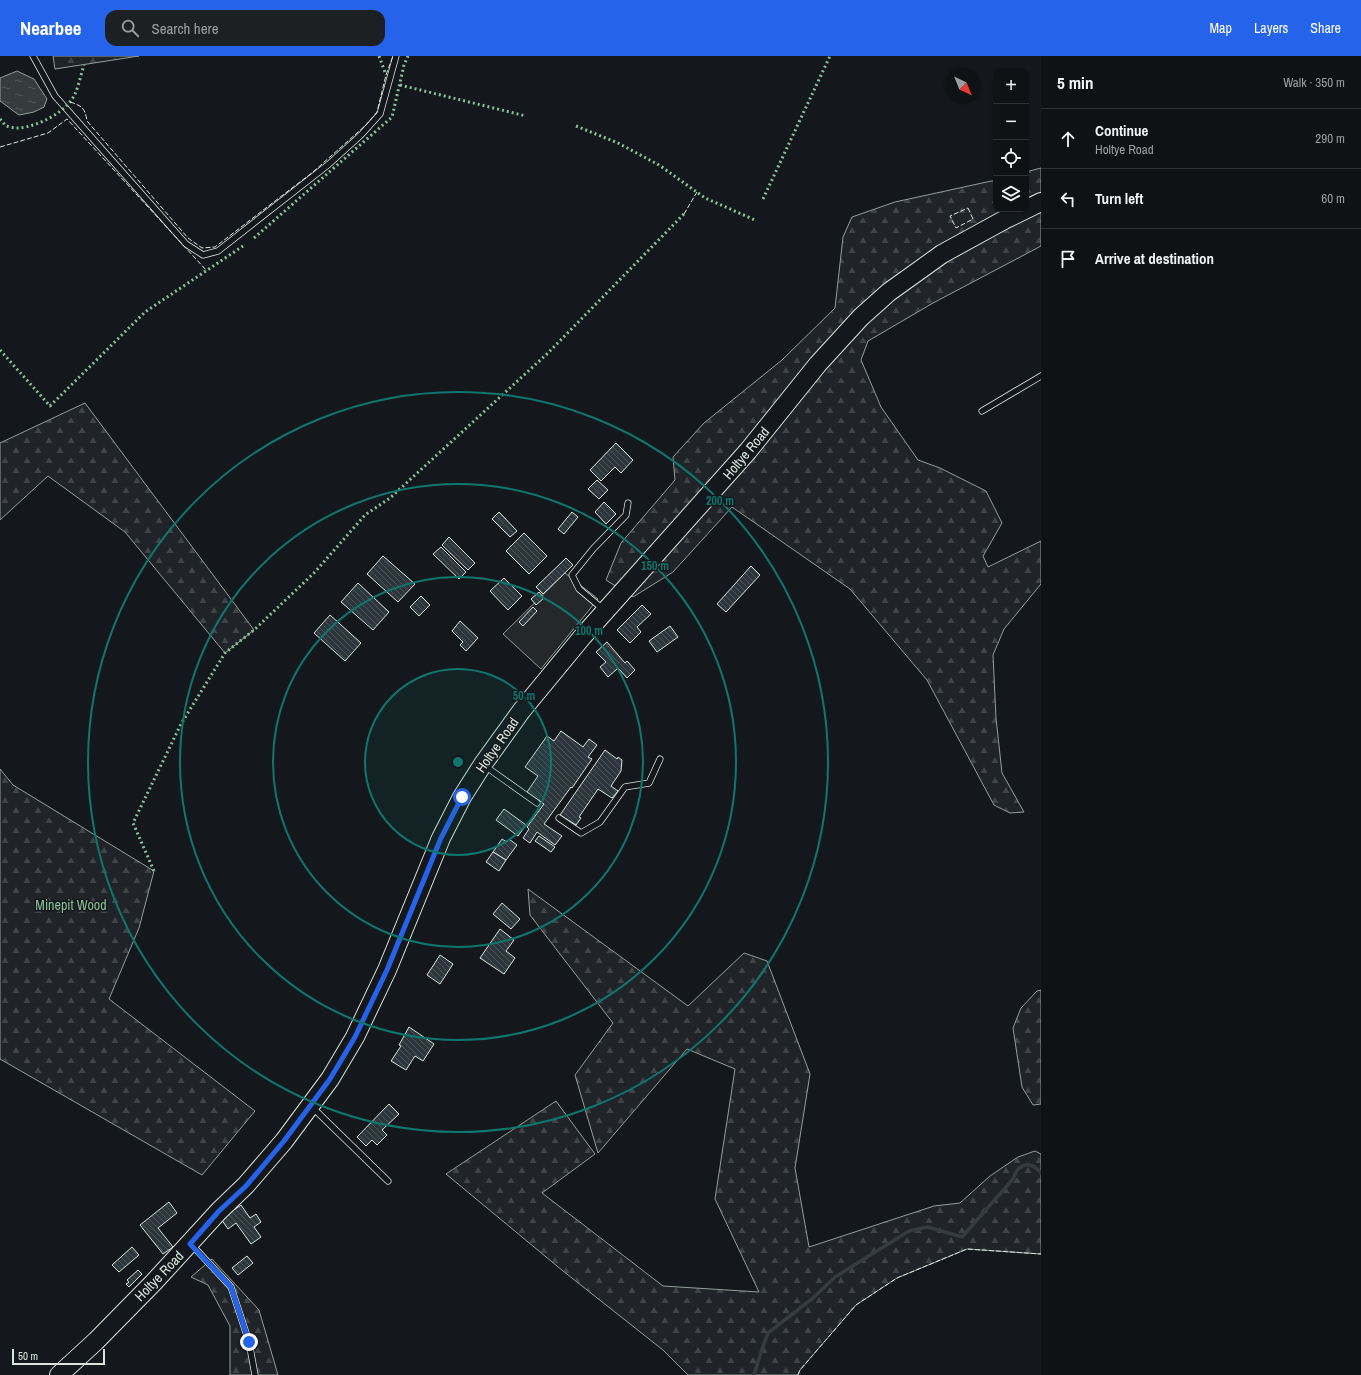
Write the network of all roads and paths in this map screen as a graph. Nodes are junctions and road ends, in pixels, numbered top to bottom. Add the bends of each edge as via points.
1 (33, 56) edge
2 (396, 56) edge
3 (1041, 202) edge
4 (1041, 376) edge
5 (982, 411) dead end
6 (628, 503) dead end
7 (605, 612) junction
8 (660, 759) dead end
9 (483, 764) junction
10 (537, 803) dead end
11 (559, 818) dead end
12 (310, 1105) junction
13 (388, 1180) dead end
14 (190, 1244) junction
15 (59, 1375) edge
16 (254, 1375) edge

1 - 2 lane via 55,96 186,244 203,254 218,251 361,135 380,114
3 - 7 main road, Holtye Road via 942,254 889,292 861,317 818,364 748,451
4 - 5 lane
6 - 7 lane via 626,514 572,575 579,589
7 - 9 main road, Holtye Road via 535,694
8 - 11 lane via 649,783 625,788 600,822 581,833
9 - 10 lane
9 - 12 main road, Holtye Road via 441,838 387,970 355,1037 330,1079
12 - 13 lane
12 - 14 main road, Holtye Road via 246,1186 219,1211
14 - 15 main road, Holtye Road via 96,1341
14 - 16 lane via 231,1287 249,1342

